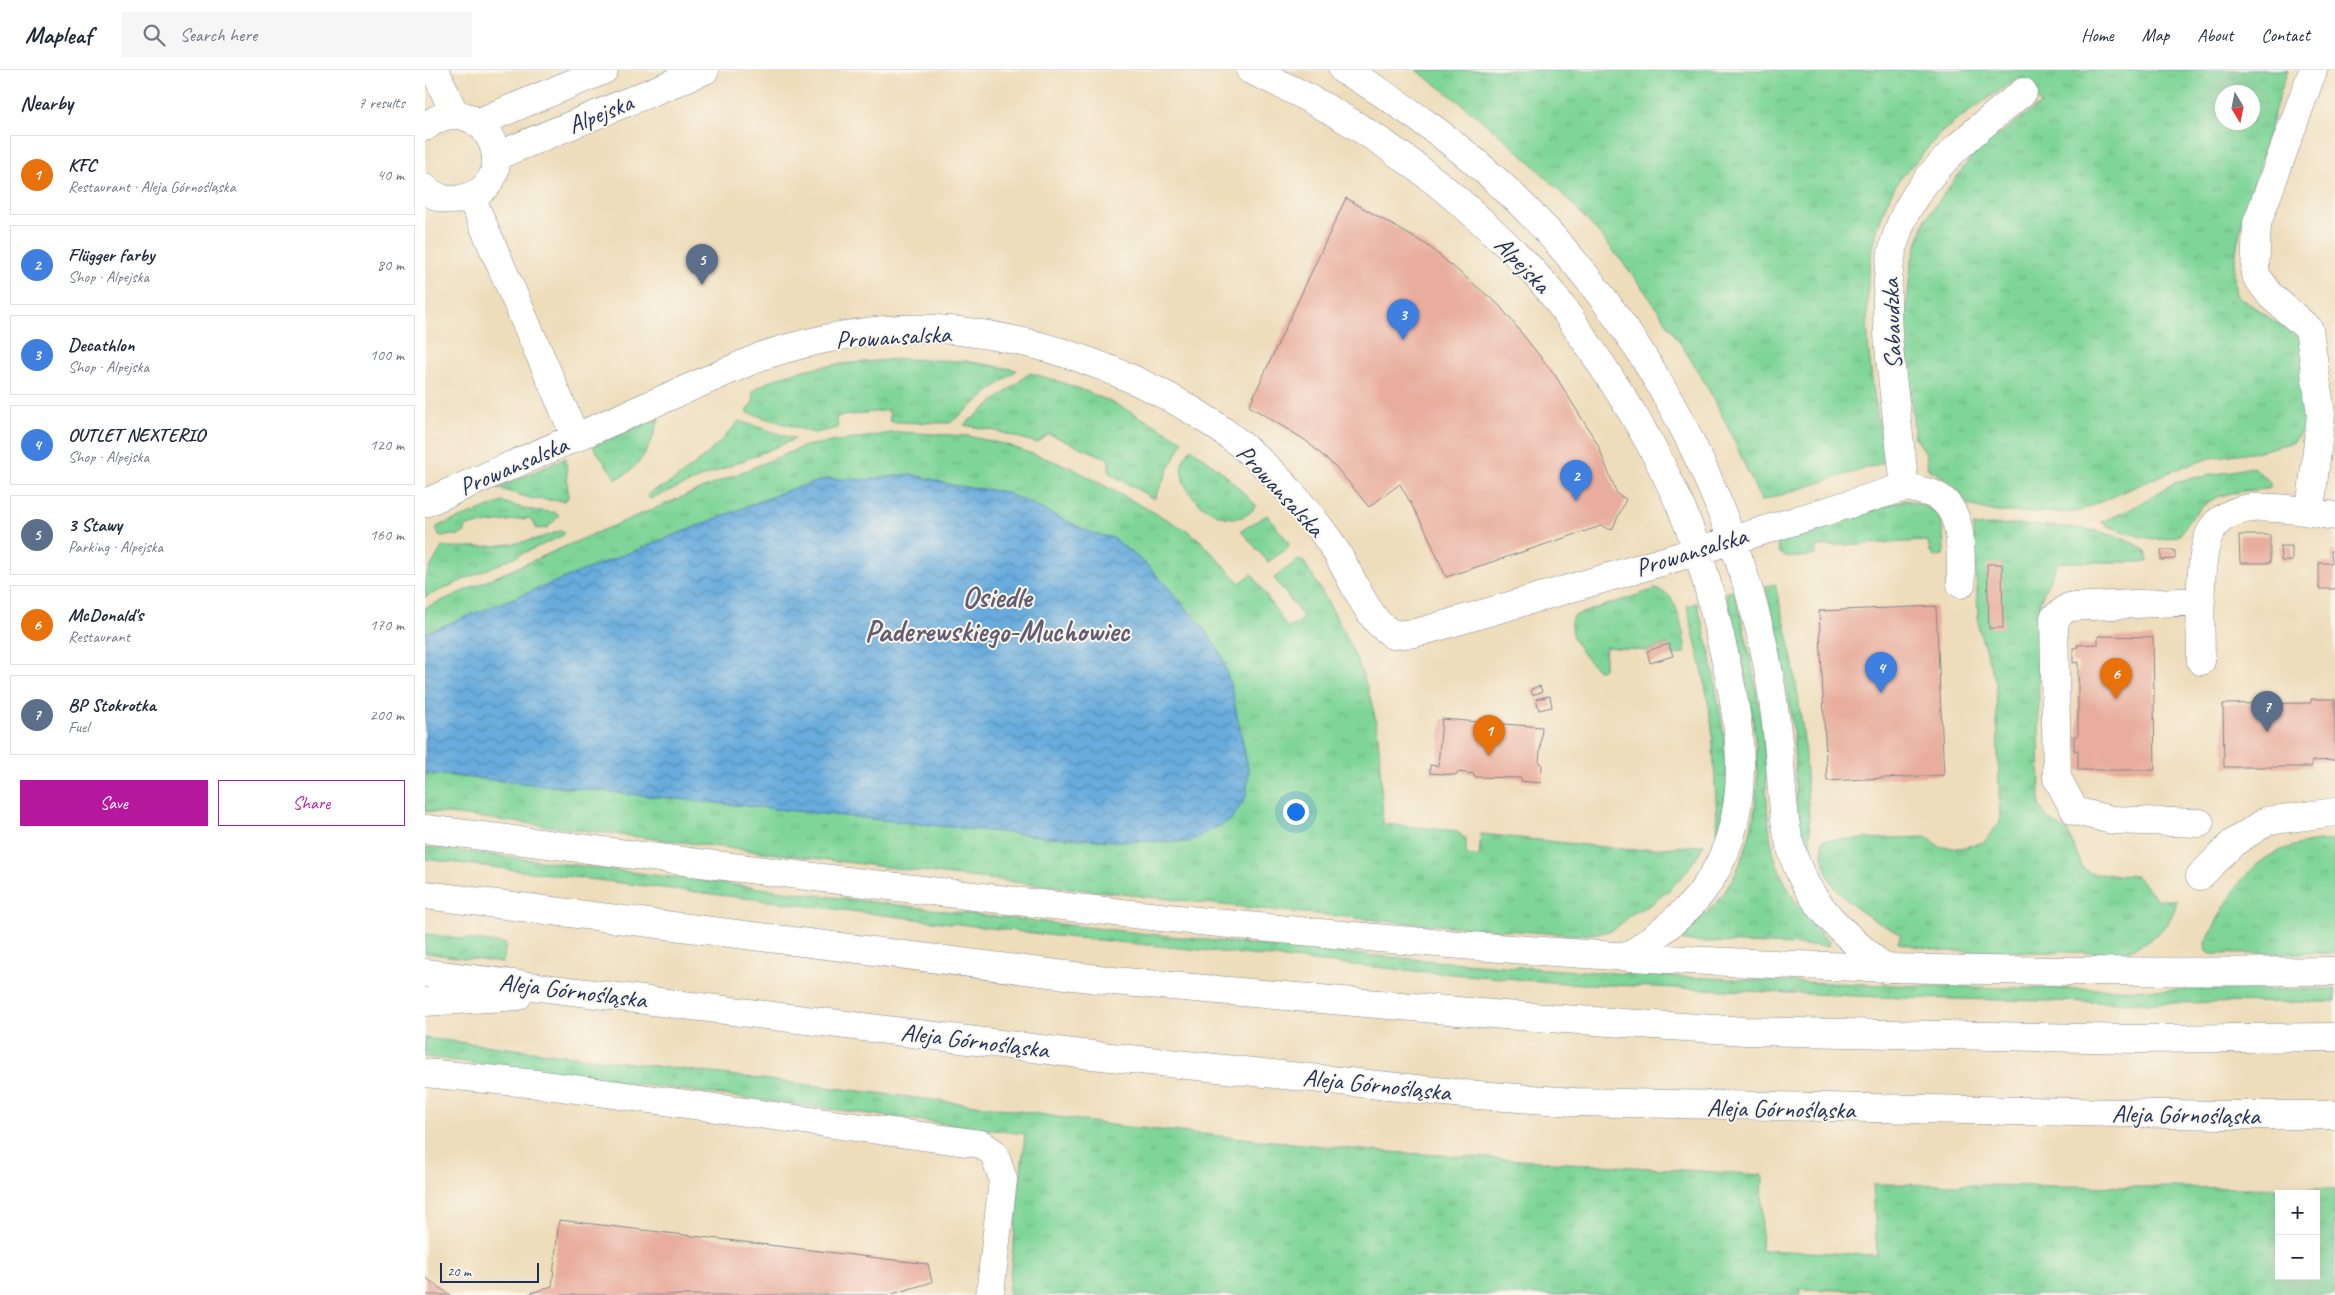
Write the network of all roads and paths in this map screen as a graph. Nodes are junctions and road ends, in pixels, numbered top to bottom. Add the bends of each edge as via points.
1 (435, 70) edge
2 (604, 70) edge
3 (705, 70) edge
4 (1250, 70) edge
5 (2313, 70) edge
6 (1346, 71) edge
7 (2023, 92) dead end
8 (1330, 108) junction
9 (466, 119) junction
10 (425, 127) edge
11 (496, 156) junction
12 (425, 188) edge
13 (471, 197) junction
14 (576, 438) junction
15 (1905, 487) junction
16 (425, 503) edge
17 (2323, 514) edge
18 (1732, 539) junction
19 (1697, 550) junction
20 (1961, 584) dead end
21 (2201, 601) junction
22 (2201, 661) dead end
23 (2335, 812) edge
24 (2200, 823) dead end
25 (425, 829) edge
26 (2200, 876) dead end
27 (425, 895) edge
28 (1629, 957) junction
29 (1885, 969) junction
30 (2335, 971) edge
31 (425, 973) edge
32 (589, 992) junction
33 (425, 1002) edge
34 (2335, 1037) edge
35 (425, 1073) edge
36 (2335, 1115) edge
37 (990, 1295) edge

1 - 9 main road
2 - 9 main road, Alpejska
3 - 11 main road, Alpejska
4 - 8 main road, Alpejska
5 - 17 main road via 2257,223 2255,274 2271,296 2309,329 2321,414
6 - 8 main road
6 - 18 main road, Alpejska via 1396,102 1467,154 1526,208 1579,265 1655,374 1692,442
7 - 15 main road, Sabaudzka via 1938,166 1914,198 1898,230 1885,305
8 - 19 main road, Alpejska via 1373,134 1439,183 1511,250 1555,297 1634,412 1683,512
9 - 10 main road, Alpejska via 438,119
9 - 11 main road via 487,132 494,143
11 - 13 main road via 490,181
12 - 13 main road via 442,199
13 - 14 main road
14 - 16 main road, Prowansalska
14 - 19 main road, Prowansalska via 762,356 792,347 838,336 902,330 959,331 1071,355 1159,392 1209,422 1254,455 1285,487 1331,544 1376,622 1393,635 1430,629
15 - 18 main road, Prowansalska
15 - 20 main road via 1935,495 1955,517 1960,538
17 - 21 main road via 2251,508 2227,515 2214,526 2204,548
18 - 19 main road, Prowansalska
18 - 29 main road, Alpejska via 1759,626 1770,675 1782,809 1801,876 1846,935
19 - 28 main road, Alpejska via 1732,683 1740,736 1741,770 1736,815 1724,855 1699,895
21 - 22 main road
21 - 24 main road via 2069,607 2054,618 2057,778 2075,811 2112,820
23 - 26 main road via 2267,821 2233,842
25 - 28 main road via 1082,909 1390,939
27 - 34 main road via 1114,981 1504,1015 1745,1031 2136,1039
28 - 29 main road
29 - 30 main road via 2153,973
31 - 32 main road, Aleja Górnośląska
32 - 33 main road
32 - 36 main road, Aleja Górnośląska via 1073,1053 1464,1094 1574,1102
35 - 37 main road via 538,1084 981,1144 994,1153 1003,1179

